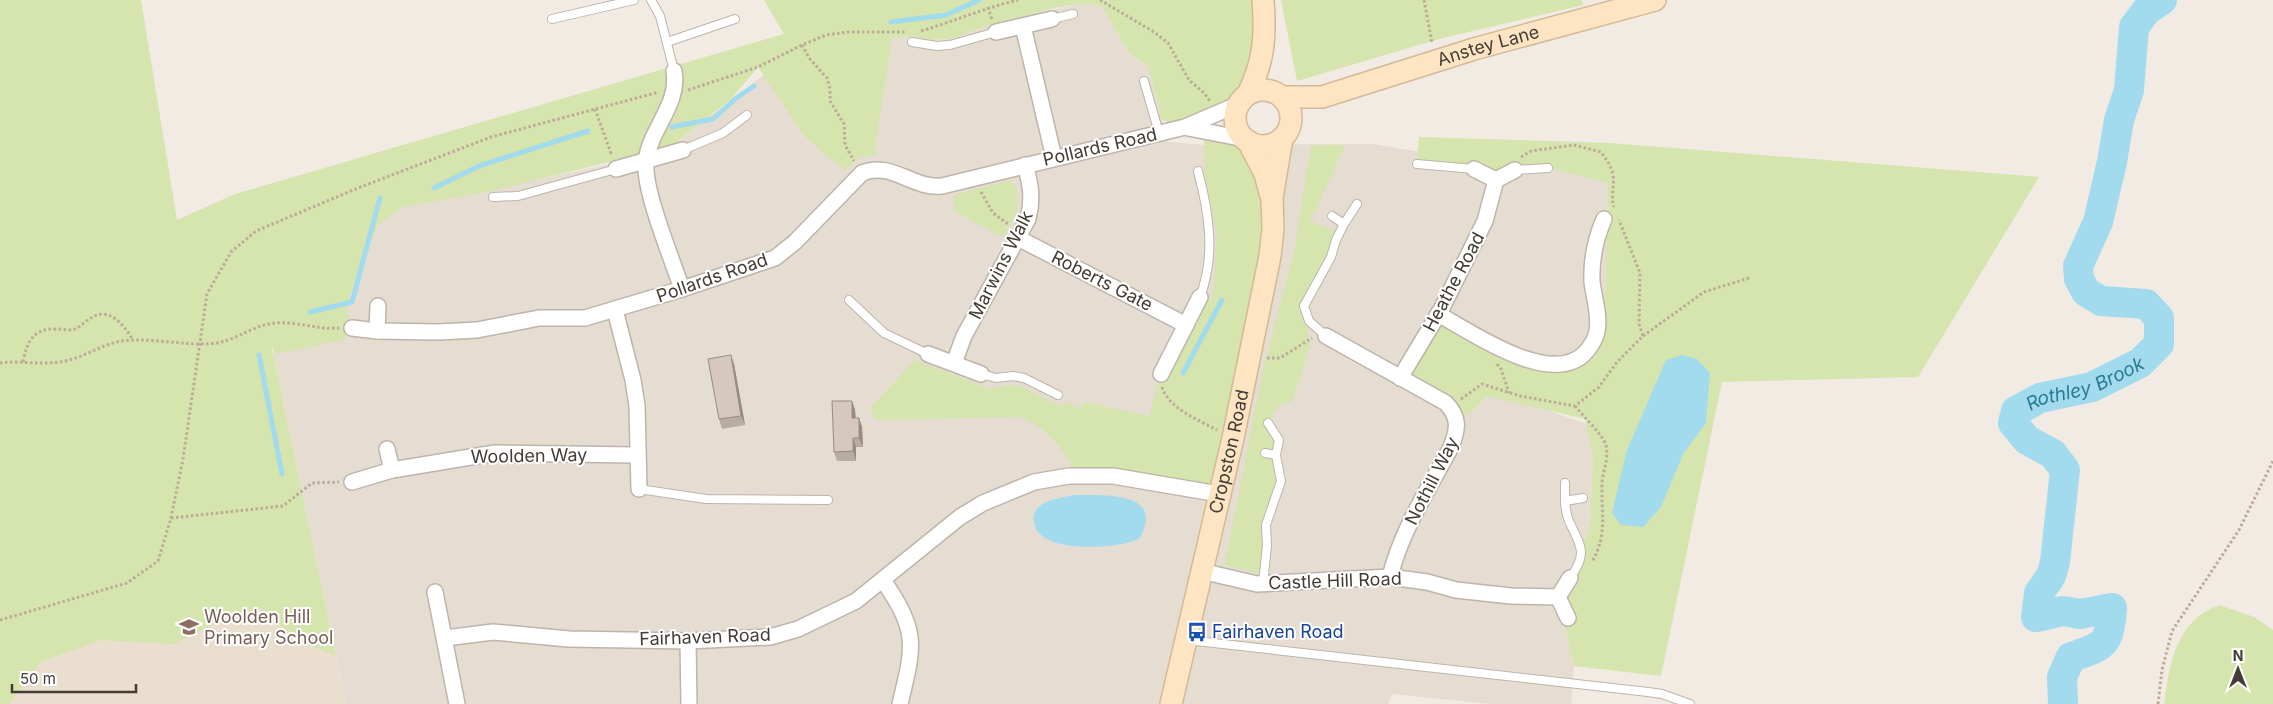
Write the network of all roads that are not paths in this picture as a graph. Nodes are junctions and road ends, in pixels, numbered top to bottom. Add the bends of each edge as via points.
1 (634, 0) edge
2 (650, 0) edge
3 (1263, 0) edge
4 (1655, 0) edge
5 (1073, 14) dead end
6 (552, 19) dead end
7 (735, 19) dead end
8 (1052, 19) joint
9 (1023, 26) junction
10 (996, 32) joint
11 (667, 42) junction
12 (912, 42) dead end
13 (1264, 44) junction
14 (674, 71) joint
15 (1144, 81) dead end
16 (1278, 95) junction
17 (1322, 97) junction
18 (1243, 99) junction
19 (747, 115) dead end
20 (1184, 127) junction
21 (1286, 131) junction
22 (1159, 133) junction
23 (1246, 140) junction
24 (683, 150) joint
25 (1054, 158) junction
26 (646, 161) junction
27 (1417, 164) dead end
28 (1026, 165) junction
29 (1548, 168) dead end
30 (616, 169) joint
31 (1474, 169) joint
32 (1515, 170) joint
33 (1198, 171) dead end
34 (1496, 180) junction
35 (493, 197) dead end
36 (1272, 198) junction
37 (1357, 204) dead end
38 (1332, 216) dead end
39 (1604, 219) dead end
40 (1344, 224) junction
41 (1020, 235) junction
42 (682, 289) junction
43 (1200, 297) joint
44 (849, 300) dead end
45 (378, 306) dead end
46 (615, 310) junction
47 (1438, 314) junction
48 (1186, 325) junction
49 (352, 328) road end
50 (377, 331) junction
51 (1326, 336) joint
52 (928, 354) joint
53 (954, 363) junction
54 (981, 374) joint
55 (1161, 374) road end
56 (1400, 378) junction
57 (1058, 395) dead end
58 (1268, 423) dead end
59 (387, 449) dead end
60 (1265, 453) dead end
61 (637, 455) junction
62 (1276, 455) junction
63 (392, 470) junction
64 (352, 482) road end
65 (1565, 483) dead end
66 (639, 489) joint
67 (1218, 494) junction
68 (1583, 498) dead end
69 (828, 500) dead end
70 (1565, 501) junction
71 (1201, 571) junction
72 (1390, 577) junction
73 (1570, 578) joint
74 (883, 580) junction
75 (1263, 584) junction
76 (435, 592) dead end
77 (1558, 597) junction
78 (1568, 618) dead end
79 (444, 638) junction
80 (1185, 640) junction
81 (688, 641) junction
82 (457, 704) edge
83 (689, 704) edge
84 (900, 704) edge
85 (1171, 704) edge
86 (1690, 704) edge

1 - 6 lane
2 - 11 lane via 660,16
3 - 13 street, Cropston Road
4 - 17 street, Anstey Lane via 1435,61
5 - 8 lane
7 - 11 lane
8 - 9 street
9 - 10 street
9 - 25 street
10 - 12 lane via 950,45
11 - 14 lane
13 - 16 street, Cropston Road
13 - 18 street, Cropston Road via 1257,75
14 - 26 street via 674,92
15 - 22 lane
16 - 17 street, Anstey Lane
16 - 18 street via 1265,90
16 - 21 street, Cropston Road via 1288,105 1291,114
17 - 21 street, Anstey Lane
18 - 20 street, Pollards Road via 1216,115
18 - 23 street, Cropston Road via 1236,113 1236,122
19 - 24 lane via 723,133
20 - 22 street, Pollards Road
20 - 23 street, Pollards Road
21 - 23 street via 1274,144 1265,146
21 - 36 street, Cropston Road
22 - 25 street, Pollards Road
23 - 36 street, Cropston Road via 1265,174
24 - 26 street
25 - 28 street, Pollards Road
26 - 30 street
26 - 42 street via 650,192
27 - 31 lane
28 - 41 street, Marwins Walk via 1032,204
28 - 42 street, Pollards Road via 929,188 882,169 872,169 862,173 795,242 775,258
29 - 32 lane
30 - 35 lane via 518,196
31 - 34 street
32 - 34 street
33 - 43 lane via 1209,226 1208,276
34 - 47 street, Heathe Road via 1485,221
36 - 67 street, Cropston Road via 1270,256 1233,438
37 - 40 lane
38 - 40 lane
39 - 47 street via 1592,255 1597,332 1580,358 1543,365 1519,358
40 - 51 lane via 1331,257 1304,306 1309,321
41 - 48 street, Roberts Gate
41 - 53 street, Marwins Walk via 964,336
42 - 46 street, Pollards Road
43 - 48 street
44 - 52 lane via 884,332
45 - 50 street
46 - 50 street, Pollards Road via 584,318 540,318 477,330
46 - 61 street via 637,406
47 - 56 street, Heathe Road
48 - 55 street
49 - 50 street, Pollards Road
51 - 56 street, Nothill Way
52 - 53 street
53 - 54 street
54 - 57 lane via 996,378 1024,378
56 - 72 street, Nothill Way via 1446,403 1457,419 1457,431 1403,539
58 - 62 lane via 1279,440
59 - 63 street
60 - 62 lane
61 - 63 street, Woolden Way via 495,453
61 - 66 street
62 - 75 lane via 1282,481 1266,525
63 - 64 street, Woolden Way
65 - 70 lane
66 - 69 lane via 706,499
67 - 71 street, Cropston Road
67 - 74 street, Fairhaven Road via 1113,476 1069,476 1034,482 983,502
68 - 70 lane
70 - 73 lane via 1568,520 1579,540 1582,557
71 - 75 street, Castle Hill Road
71 - 80 street, Cropston Road
72 - 75 street, Castle Hill Road
72 - 77 street, Castle Hill Road via 1456,590
73 - 77 street
74 - 81 street, Fairhaven Road via 856,602 798,629 770,637
74 - 84 street via 902,608 912,647
76 - 79 street
77 - 78 street
79 - 81 street, Fairhaven Road via 493,632 569,640
79 - 82 street
80 - 85 street, Cropston Road
80 - 86 lane via 1648,692
81 - 83 street

